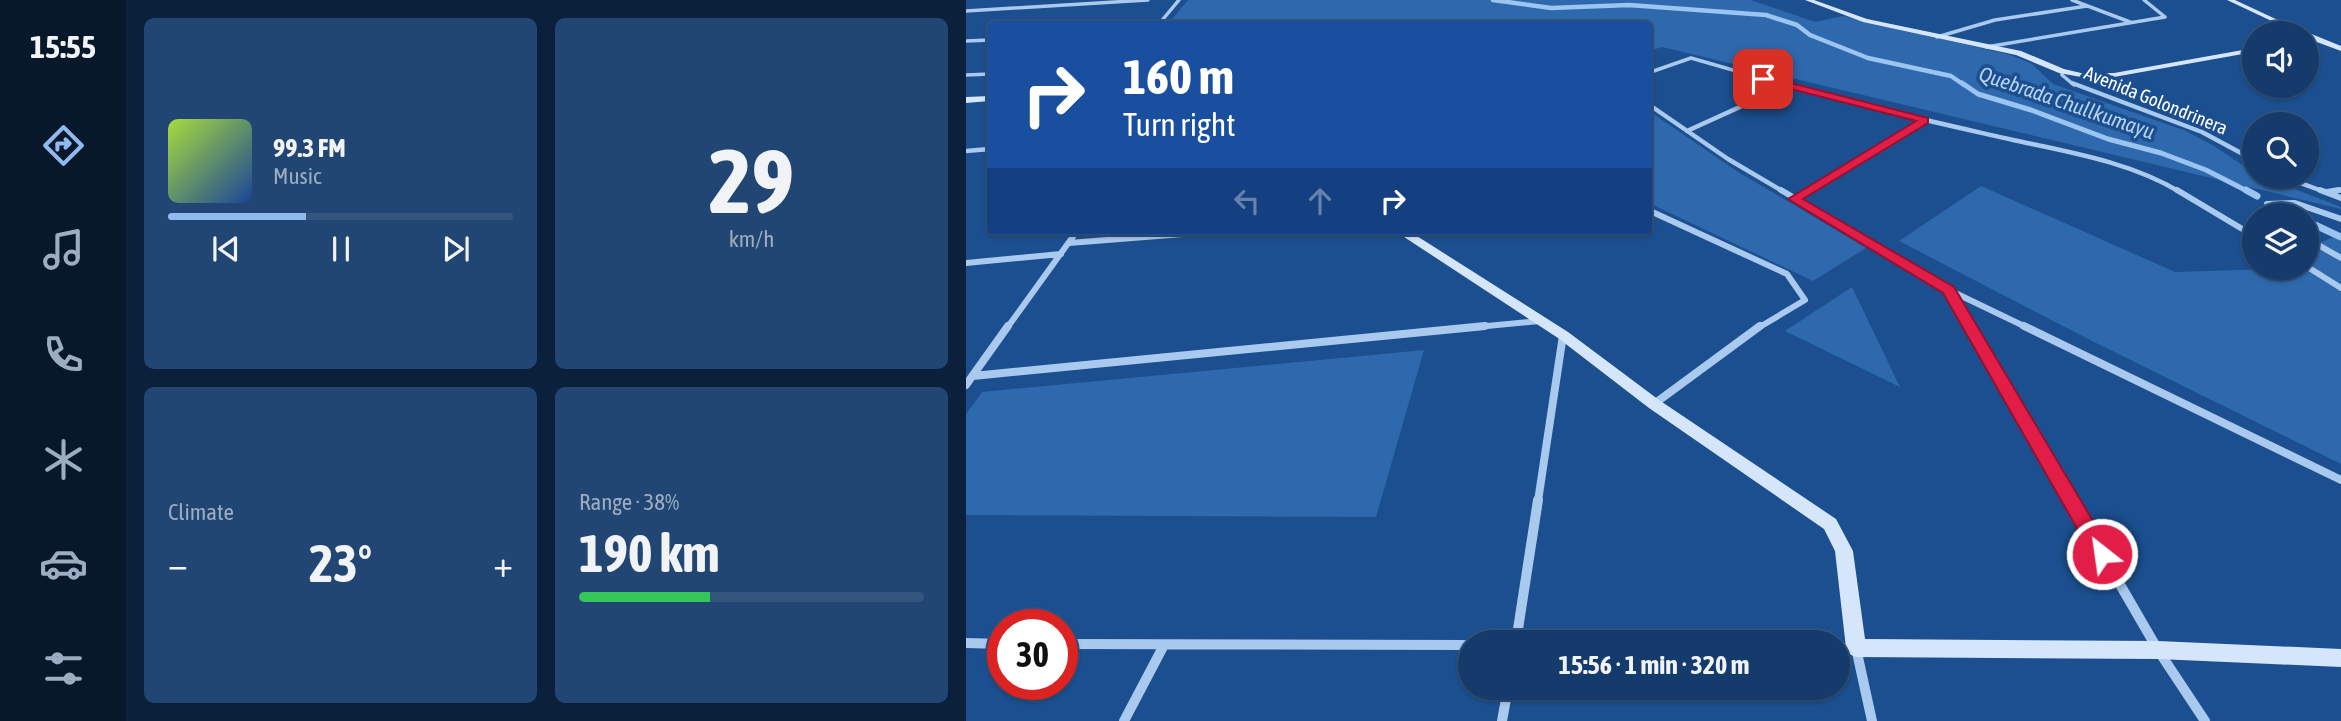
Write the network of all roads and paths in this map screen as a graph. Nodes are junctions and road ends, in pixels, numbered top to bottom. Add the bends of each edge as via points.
1 (1148, 0) edge
2 (1179, 0) edge
3 (1808, 0) edge
4 (2071, 0) edge
5 (2144, 0) edge
6 (2230, 0) edge
7 (2087, 6) junction
8 (966, 11) edge
9 (1162, 21) edge
10 (2276, 21) edge
11 (2131, 22) junction
12 (1935, 37) junction
13 (987, 40) edge
14 (2319, 40) edge
15 (966, 41) edge
16 (1985, 47) junction
17 (2341, 49) edge
18 (2242, 52) edge
19 (2062, 71) junction
20 (1652, 72) edge
21 (987, 74) edge
22 (966, 75) edge
23 (1786, 86) junction
24 (987, 99) edge
25 (966, 100) edge
26 (1652, 107) edge
27 (1925, 120) junction
28 (1687, 131) junction
29 (987, 149) edge
30 (966, 151) edge
31 (2242, 154) edge
32 (2318, 189) edge
33 (2341, 190) edge
34 (2326, 192) junction
35 (2341, 198) edge
36 (1794, 199) junction
37 (2270, 203) edge
38 (2293, 203) edge
39 (1652, 212) edge
40 (2319, 212) edge
41 (2341, 219) edge
42 (2242, 229) edge
43 (1074, 235) edge
44 (1170, 235) edge
45 (1407, 235) edge
46 (1069, 243) junction
47 (2319, 245) edge
48 (1061, 254) junction
49 (2341, 258) edge
50 (966, 263) edge
51 (2319, 274) edge
52 (2341, 288) edge
53 (1949, 290) junction
54 (1542, 321) junction
55 (1563, 335) junction
56 (973, 376) junction
57 (966, 385) edge
58 (1654, 404) junction
59 (2341, 480) edge
60 (1518, 630) edge
61 (1846, 630) edge
62 (966, 643) edge
63 (987, 644) edge
64 (1078, 644) edge
65 (1164, 645) junction
66 (1458, 645) edge
67 (1850, 648) edge
68 (2158, 649) junction
69 (1850, 657) edge
70 (2341, 658) edge
71 (1506, 700) edge
72 (1124, 721) edge
73 (1502, 721) edge
74 (1872, 721) edge
75 (2205, 721) edge

1 - 8 street
2 - 9 street
3 - 12 street, Avenida Golondrinera via 1865,22
4 - 7 street
5 - 11 street via 2165,17
6 - 10 street
7 - 11 street
7 - 12 street via 1995,20
11 - 16 street
12 - 16 street, Avenida Golondrinera
13 - 15 street
14 - 17 street
16 - 19 street, Avenida Golondrinera via 2018,53
18 - 19 street via 2114,75
19 - 31 street, Avenida Golondrinera via 2075,86 2202,132
20 - 23 street via 1691,58
21 - 22 street
23 - 27 street
23 - 28 street
24 - 25 street
26 - 28 street
27 - 36 street
27 - 42 street via 2134,169
28 - 36 street
29 - 30 street
32 - 34 street
33 - 34 street
34 - 35 street
36 - 53 street
37 - 38 street
39 - 58 street via 1787,274 1805,300 1761,326
40 - 41 street
43 - 46 street
44 - 46 street
45 - 54 street
46 - 48 street
47 - 49 street
48 - 50 street
48 - 56 street
51 - 52 street
53 - 59 street
53 - 68 street
54 - 55 street
54 - 56 street
55 - 58 street
55 - 60 street
56 - 57 street
58 - 61 street via 1829,524 1844,551
62 - 63 street
64 - 65 street
65 - 66 street
65 - 72 street
67 - 68 street
68 - 70 street
68 - 75 street
69 - 74 street
71 - 73 street

